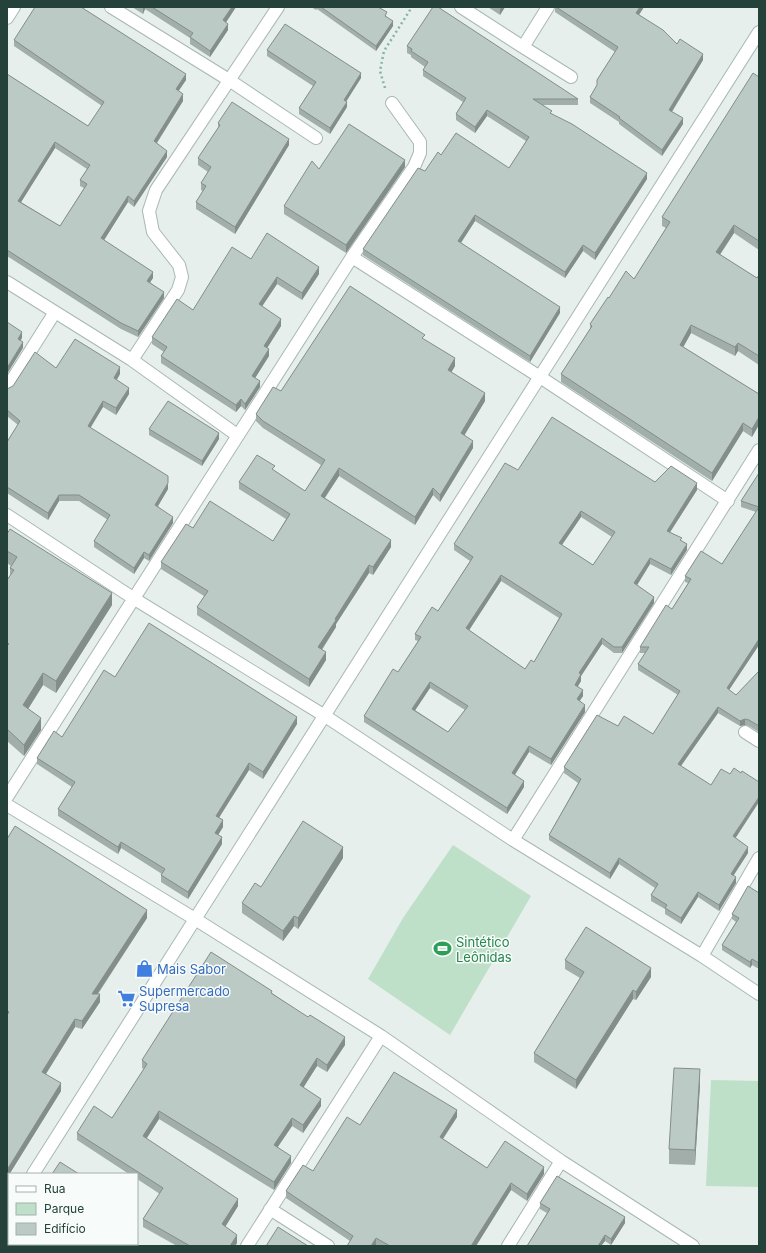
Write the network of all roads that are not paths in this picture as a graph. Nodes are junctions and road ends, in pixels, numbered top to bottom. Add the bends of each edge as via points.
1 (14, 7) edge
2 (111, 7) edge
3 (278, 7) edge
4 (461, 7) edge
5 (548, 7) edge
6 (7, 18) edge
7 (759, 32) edge
8 (523, 47) junction
9 (571, 78) dead end
10 (229, 80) junction
11 (392, 103) road end
12 (316, 138) dead end
13 (352, 257) junction
14 (7, 282) edge
15 (55, 312) junction
16 (132, 360) junction
17 (540, 377) junction
18 (7, 388) edge
19 (238, 435) junction
20 (759, 450) edge
21 (728, 501) junction
22 (7, 515) edge
23 (133, 598) junction
24 (326, 716) junction
25 (745, 732) dead end
26 (759, 741) edge
27 (7, 797) edge
28 (7, 805) edge
29 (513, 840) junction
30 (759, 858) edge
31 (195, 919) junction
32 (702, 956) junction
33 (759, 994) edge
34 (381, 1036) junction
35 (561, 1161) junction
36 (34, 1173) edge
37 (270, 1209) junction
38 (247, 1246) edge
39 (328, 1246) edge
40 (508, 1246) edge
41 (693, 1246) edge

1 - 6 street
2 - 10 street
3 - 10 street
4 - 8 street
5 - 8 street
7 - 17 street
8 - 9 street
10 - 12 street
10 - 16 street via 156,190 149,211 153,232 179,266 182,277 178,290
11 - 13 street via 420,142 420,153 414,167
13 - 17 street
13 - 19 street
14 - 15 street
15 - 16 street
15 - 18 street
16 - 19 street
17 - 21 street
17 - 24 street
19 - 23 street
20 - 21 street
21 - 29 street
22 - 23 street
23 - 24 street
23 - 27 street
24 - 29 street
24 - 31 street
25 - 26 street
28 - 31 street
29 - 32 street
30 - 32 street
31 - 34 street
31 - 36 street
32 - 33 street
34 - 35 street
34 - 37 street
35 - 40 street
35 - 41 street
37 - 38 street
37 - 39 street

